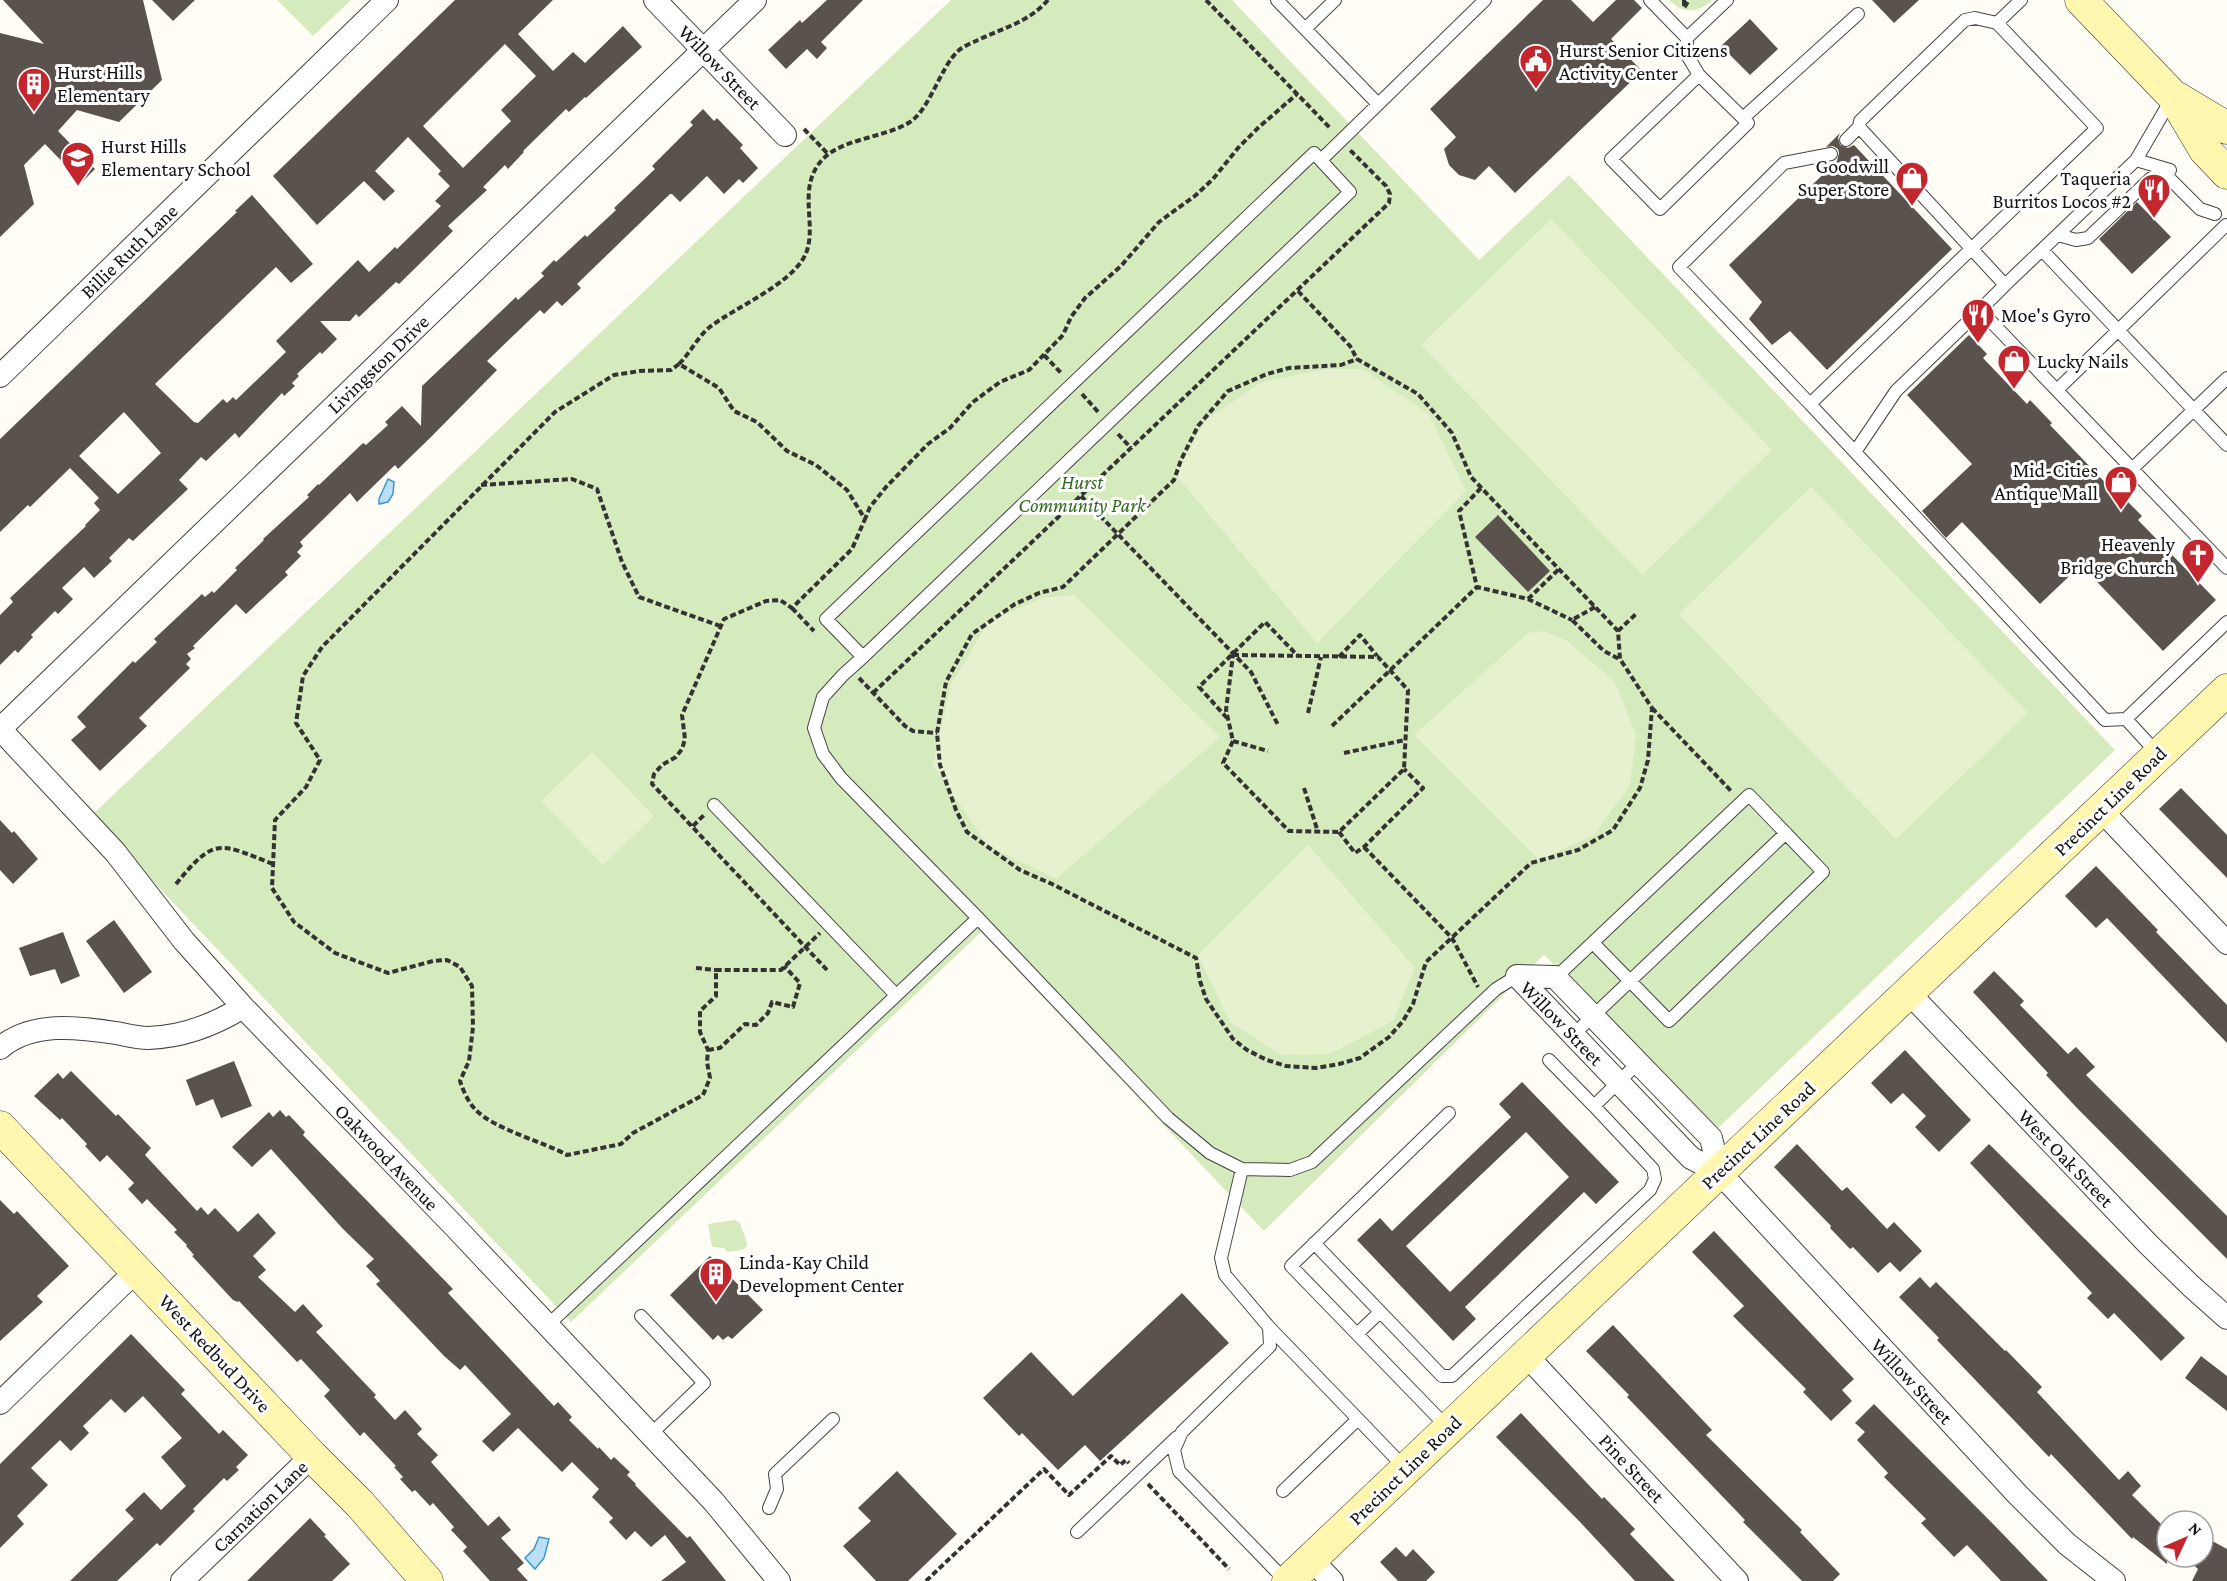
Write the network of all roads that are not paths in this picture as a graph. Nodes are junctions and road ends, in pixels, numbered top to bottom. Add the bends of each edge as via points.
1 (387, 0) edge
2 (655, 0) edge
3 (755, 0) edge
4 (1277, 0) edge
5 (1335, 0) edge
6 (1485, 0) edge
7 (1650, 0) edge
8 (1727, 0) edge
9 (2021, 0) edge
10 (2081, 0) edge
11 (1858, 14) dead end
12 (1997, 23) junction
13 (1305, 29) junction
14 (1687, 38) junction
15 (704, 50) junction
16 (1699, 75) junction
17 (2173, 96) junction
18 (1378, 104) junction
19 (1743, 118) junction
20 (2225, 123) edge
21 (1859, 127) junction
22 (786, 135) road end
23 (1846, 140) dead end
24 (1831, 154) dead end
25 (1321, 160) junction
26 (2136, 160) junction
27 (2227, 173) edge
28 (2215, 214) junction
29 (2226, 226) edge
30 (2058, 235) junction
31 (1971, 249) junction
32 (2042, 250) junction
33 (2005, 285) junction
34 (1980, 310) junction
35 (2118, 330) junction
36 (0, 376) edge
37 (2227, 378) edge
38 (2057, 390) junction
39 (1810, 404) junction
40 (2193, 410) junction
41 (2227, 445) edge
42 (1855, 452) junction
43 (2132, 469) junction
44 (2227, 568) edge
45 (2227, 622) edge
46 (863, 657) junction
47 (2227, 690) edge
48 (2126, 719) junction
49 (0, 729) edge
50 (2158, 755) junction
51 (714, 805) dead end
52 (2101, 810) junction
53 (1786, 833) junction
54 (978, 918) junction
55 (1593, 943) junction
56 (2227, 943) edge
57 (1517, 976) junction
58 (1555, 977) junction
59 (1630, 981) junction
60 (1909, 993) junction
61 (896, 995) junction
62 (1537, 995) junction
63 (243, 1007) junction
64 (1592, 1016) junction
65 (1573, 1035) junction
66 (0, 1048) edge
67 (1549, 1060) dead end
68 (1638, 1063) junction
69 (1619, 1082) junction
70 (1594, 1106) junction
71 (1449, 1113) dead end
72 (0, 1127) edge
73 (1242, 1169) junction
74 (1719, 1172) junction
75 (1314, 1243) junction
76 (137, 1270) junction
77 (1380, 1312) junction
78 (641, 1316) dead end
79 (2227, 1318) edge
80 (547, 1326) junction
81 (1269, 1327) junction
82 (1357, 1334) junction
83 (1526, 1355) junction
84 (0, 1403) edge
85 (833, 1419) dead end
86 (1358, 1419) junction
87 (1449, 1429) junction
88 (1182, 1432) junction
89 (650, 1435) junction
90 (312, 1456) junction
91 (1406, 1469) junction
92 (1283, 1491) dead end
93 (769, 1508) dead end
94 (1077, 1532) dead end
95 (1322, 1570) edge
96 (182, 1581) edge
97 (427, 1581) edge
98 (779, 1581) edge
99 (1287, 1581) edge
100 (1737, 1581) edge
101 (2114, 1581) edge

1 - 36 street, Billie Ruth Lane
2 - 15 street, Willow Street
3 - 15 street, Livingston Drive
4 - 13 lane
5 - 13 lane
6 - 18 lane
7 - 14 lane
8 - 14 lane
9 - 12 lane
10 - 17 main road
11 - 19 lane
12 - 21 lane via 1965,20 1860,121
12 - 31 lane via 2097,128
13 - 18 lane
14 - 16 lane via 1686,55
15 - 22 street, Willow Street
15 - 49 street, Livingston Drive
16 - 19 lane
16 - 19 lane via 1611,159 1660,209 1748,123
17 - 20 main road
17 - 26 lane
17 - 27 main road via 2205,150
18 - 25 lane
21 - 23 lane
21 - 31 lane
24 - 39 lane via 1784,163 1679,267
25 - 46 lane via 1350,192
25 - 46 lane via 1314,153 826,619
26 - 28 lane via 2172,171
26 - 30 lane
28 - 29 lane
28 - 30 lane via 2200,209 2168,177 2158,174 2088,238 2076,240
29 - 35 lane
30 - 32 lane
31 - 33 lane
31 - 39 lane
32 - 33 lane
32 - 35 lane
33 - 34 lane
34 - 38 lane
34 - 42 lane via 1896,391
35 - 38 lane
35 - 40 lane
37 - 40 lane
38 - 43 lane
39 - 42 lane
40 - 41 lane
40 - 43 lane
42 - 48 lane via 2105,720
43 - 44 lane
45 - 48 lane
46 - 54 lane via 823,698 814,728 823,754 841,778
47 - 50 main road, Precinct Line Road
48 - 50 lane
49 - 63 street, Oakwood Avenue via 115,852 184,941
50 - 52 main road, Precinct Line Road
51 - 61 lane
52 - 56 street
52 - 60 main road, Precinct Line Road
53 - 55 lane via 1749,795
53 - 59 lane
53 - 59 lane via 1823,872 1669,1021
54 - 61 lane
54 - 73 lane via 1168,1118 1210,1153
55 - 58 lane
55 - 59 lane
57 - 58 street, Willow Street
57 - 62 street, Willow Street
57 - 73 lane via 1496,989 1312,1162 1290,1170
58 - 62 lane
58 - 64 street, Willow Street
59 - 64 lane
60 - 74 main road, Precinct Line Road
60 - 79 street, West Oak Street via 2148,1244
61 - 80 lane
62 - 65 street, Willow Street
63 - 66 street via 176,1036 145,1038 60,1027 36,1030
63 - 80 street, Oakwood Avenue
64 - 65 lane
64 - 68 street, Willow Street
65 - 69 street, Willow Street
67 - 70 lane
68 - 69 lane
68 - 74 street, Willow Street via 1711,1138
69 - 70 lane
69 - 74 street, Willow Street via 1691,1158
70 - 77 lane via 1653,1169 1655,1179 1650,1190 1452,1376 1442,1376
71 - 75 lane
72 - 76 main road, West Redbud Drive
73 - 81 lane via 1221,1258 1225,1275
74 - 83 main road, Precinct Line Road
74 - 101 street, Willow Street via 2018,1495 2067,1544
75 - 77 lane
75 - 82 lane via 1291,1266
76 - 84 street
76 - 90 main road, West Redbud Drive
77 - 82 lane
78 - 89 lane via 704,1383
80 - 89 street, Oakwood Avenue
81 - 86 lane
81 - 88 lane via 1270,1346
82 - 87 lane
83 - 87 main road, Precinct Line Road
83 - 100 street, Pine Street
85 - 93 lane via 775,1474 777,1489
86 - 91 lane
86 - 92 lane
87 - 91 main road, Precinct Line Road
88 - 94 lane
88 - 99 lane via 1174,1450 1179,1472
89 - 98 street, Oakwood Avenue via 714,1502
90 - 96 street, Carnation Lane
90 - 97 main road, West Redbud Drive
91 - 95 main road, Precinct Line Road
95 - 99 main road, Precinct Line Road

